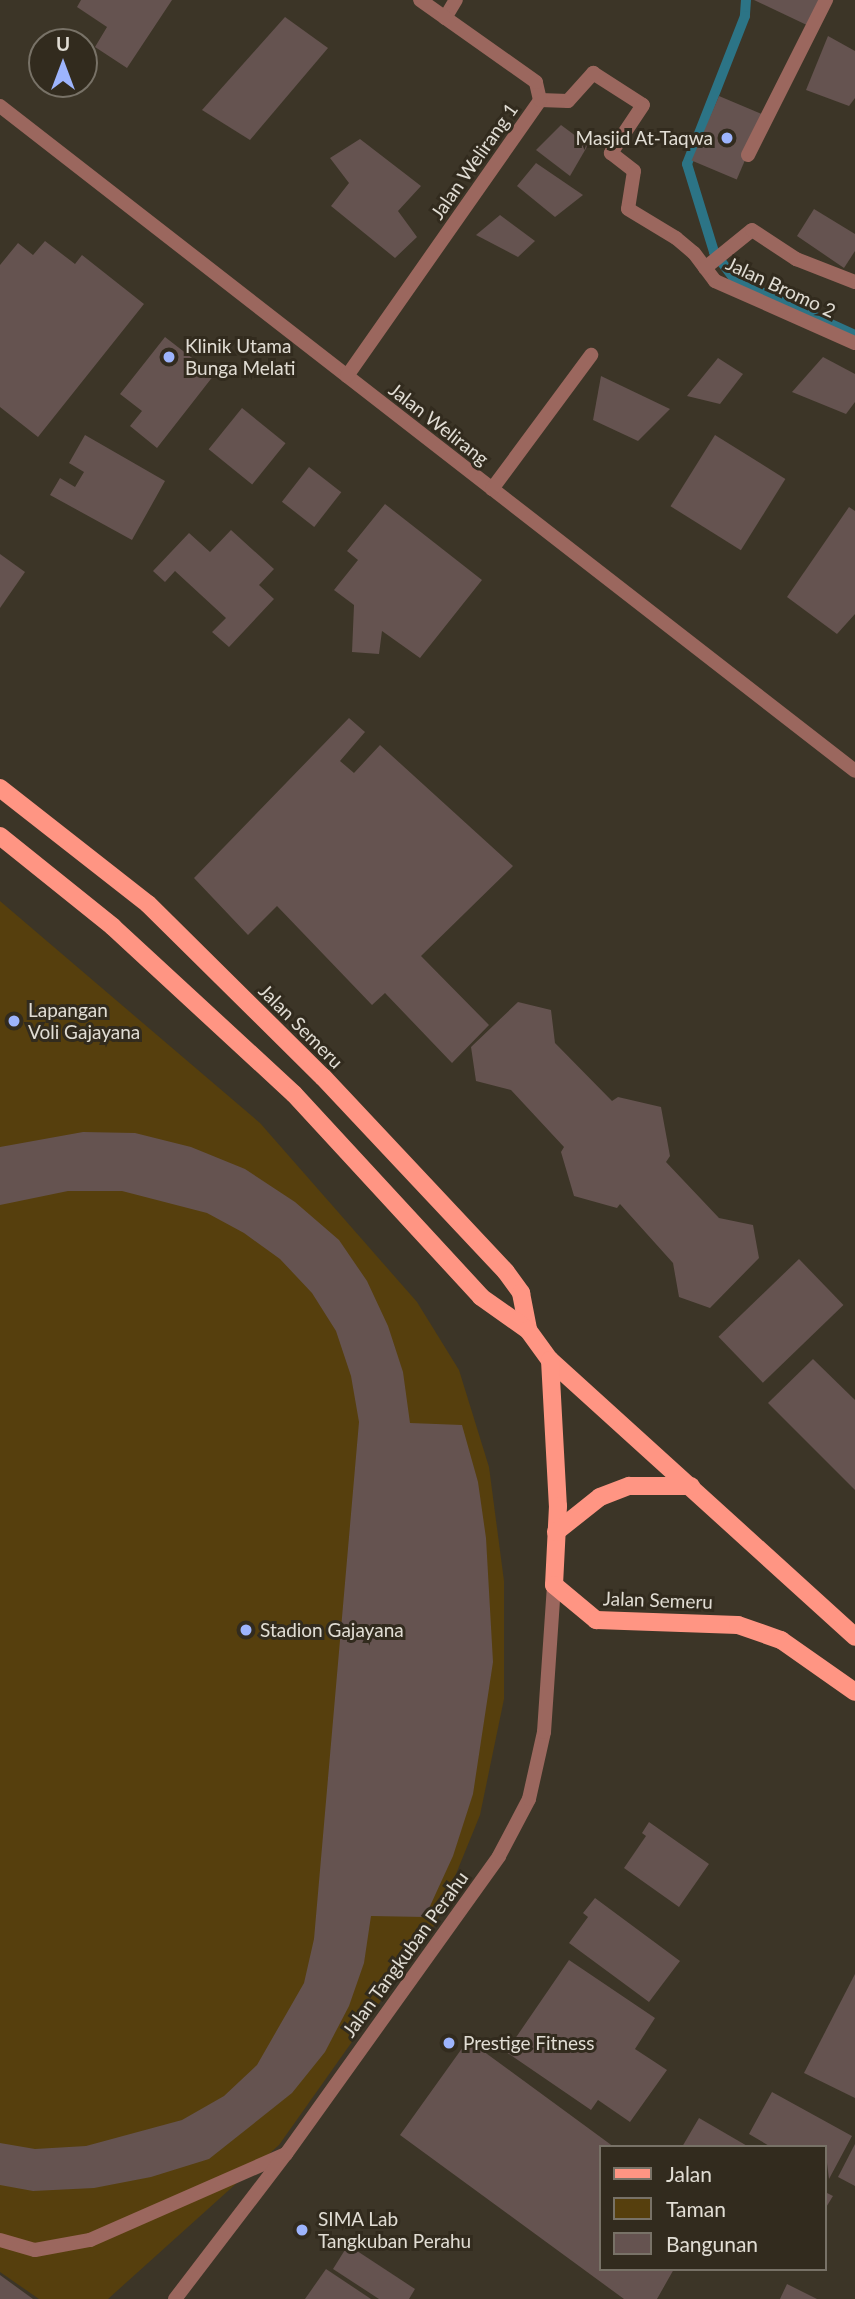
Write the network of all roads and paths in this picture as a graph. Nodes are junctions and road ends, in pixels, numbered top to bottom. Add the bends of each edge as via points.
1 (419, 0) edge
2 (456, 0) edge
3 (826, 0) edge
4 (445, 18) junction
5 (540, 100) junction
6 (0, 106) edge
7 (748, 155) dead end
8 (706, 267) junction
9 (855, 282) edge
10 (855, 343) edge
11 (591, 355) dead end
12 (347, 376) junction
13 (492, 489) junction
14 (855, 771) edge
15 (0, 788) edge
16 (0, 836) edge
17 (528, 1330) junction
18 (550, 1360) junction
19 (691, 1486) junction
20 (556, 1532) junction
21 (554, 1585) junction
22 (855, 1637) edge
23 (855, 1692) edge
24 (286, 2154) junction
25 (0, 2240) edge
26 (175, 2299) edge

1 - 4 street, Jalan Welirang 1
2 - 4 street
3 - 7 street
4 - 5 street, Jalan Welirang 1 via 537,82
5 - 8 street, Jalan Bromo 2 via 568,101 593,73 643,105 611,153 634,171 628,209 676,238
5 - 12 street, Jalan Welirang 1
6 - 12 street, Jalan Welirang
8 - 9 street via 752,230 796,259
8 - 10 street, Jalan Bromo 2 via 715,281
11 - 13 street
12 - 13 street, Jalan Welirang
13 - 14 street, Jalan Welirang
15 - 17 main road, Jalan Semeru via 148,904 323,1077 506,1272 521,1293
16 - 17 main road, Jalan Semeru via 113,927 294,1094 481,1297
17 - 18 main road, Jalan Semeru
18 - 19 main road, Jalan Semeru
18 - 20 main road
19 - 20 main road via 629,1486 600,1497
19 - 22 main road, Jalan Semeru
20 - 21 main road
21 - 23 main road, Jalan Semeru via 596,1620 738,1625 780,1640
21 - 24 street, Jalan Tangkuban Perahu via 550,1684 529,1799 499,1856
24 - 25 street via 90,2240 34,2250
24 - 26 street, Jalan Tangkuban Perahu

